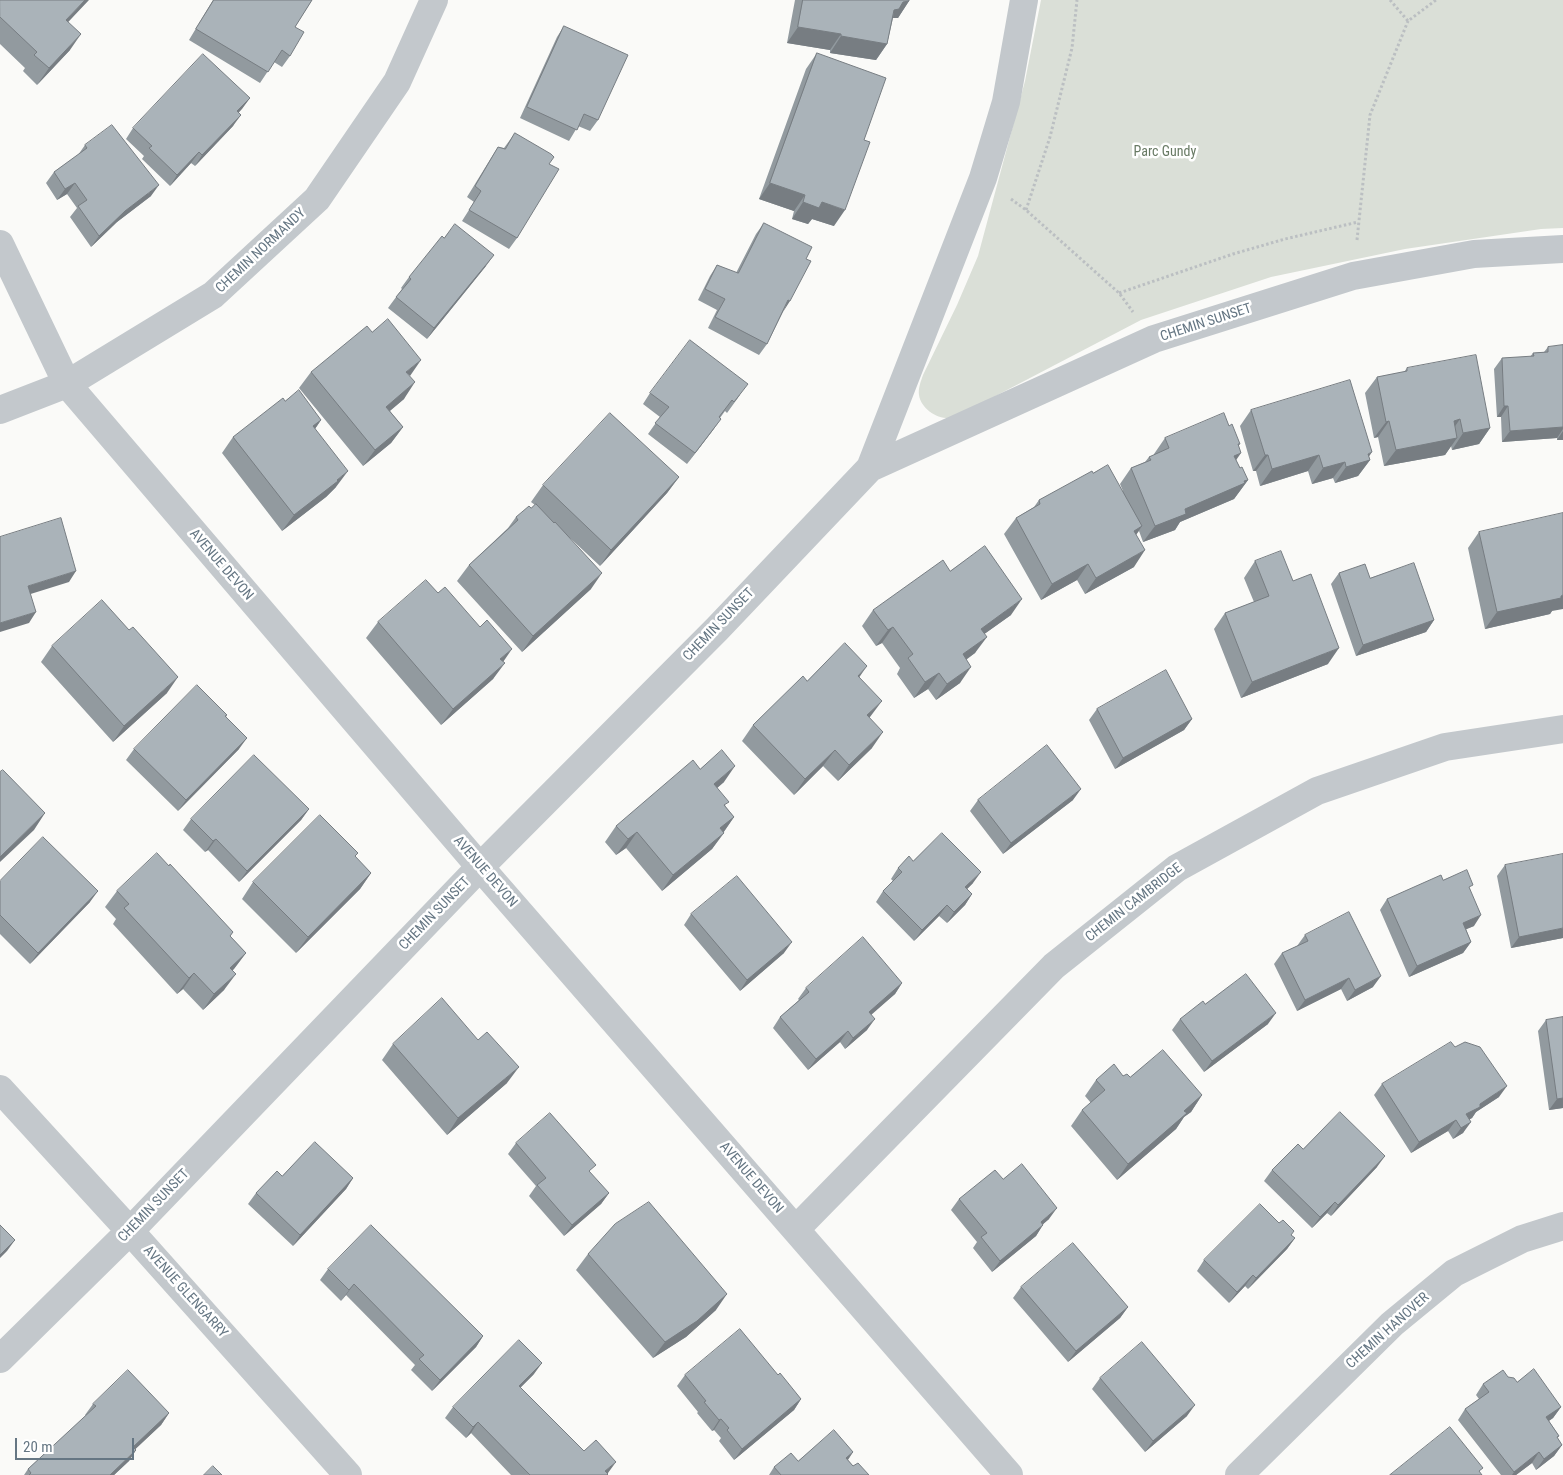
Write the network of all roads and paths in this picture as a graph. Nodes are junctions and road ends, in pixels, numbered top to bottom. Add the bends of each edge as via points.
1 (434, 0) edge
2 (1024, 0) edge
3 (1077, 0) edge
4 (1390, 0) edge
5 (1436, 0) edge
6 (1408, 21) junction
7 (983, 178) junction
8 (1026, 210) junction
9 (1358, 222) junction
10 (0, 244) edge
11 (1563, 249) edge
12 (1353, 276) junction
13 (1119, 293) junction
14 (1154, 339) junction
15 (67, 384) junction
16 (0, 410) edge
17 (870, 468) junction
18 (1563, 729) edge
19 (480, 867) junction
20 (0, 1089) edge
21 (1563, 1226) edge
22 (796, 1229) junction
23 (130, 1231) junction
24 (0, 1359) edge
25 (348, 1475) edge
26 (1009, 1475) edge
27 (1239, 1475) edge

1 - 15 street, CHEMIN NORMANDY via 397,82 318,199 213,295
2 - 7 street, CHEMIN SUNSET via 1006,102
3 - 8 path via 1072,48 1050,137
4 - 6 path
5 - 6 path
6 - 9 path via 1370,115
7 - 8 path
7 - 17 street, CHEMIN SUNSET
8 - 13 path
9 - 12 path
9 - 13 path via 1233,254
10 - 15 street, AVENUE DEVON
11 - 12 street, CHEMIN SUNSET via 1474,254
12 - 14 street, CHEMIN SUNSET
13 - 14 path
14 - 17 street, CHEMIN SUNSET
15 - 16 street, CHEMIN NORMANDY
15 - 19 street, AVENUE DEVON
17 - 19 street, CHEMIN SUNSET
18 - 22 street, CHEMIN CAMBRIDGE via 1445,747 1317,791 1177,868 1054,966
19 - 22 street, AVENUE DEVON
19 - 23 street, CHEMIN SUNSET
20 - 23 street, AVENUE GLENGARRY
21 - 27 street, CHEMIN HANOVER via 1522,1239 1454,1273 1392,1324
22 - 26 street, AVENUE DEVON
23 - 24 street, CHEMIN SUNSET
23 - 25 street, AVENUE GLENGARRY

